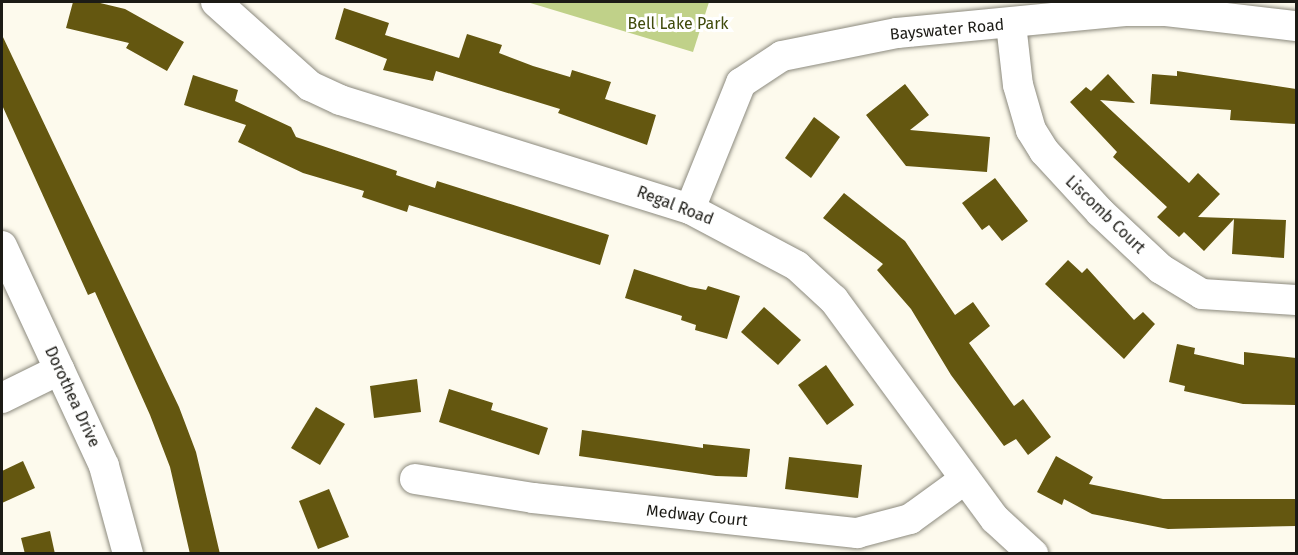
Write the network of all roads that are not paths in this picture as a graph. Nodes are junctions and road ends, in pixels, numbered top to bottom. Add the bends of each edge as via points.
1 (216, 2) edge
2 (1011, 24) junction
3 (1296, 26) edge
4 (690, 209) junction
5 (2, 246) edge
6 (1296, 300) edge
7 (59, 370) junction
8 (2, 398) edge
9 (416, 479) dead end
10 (965, 479) junction
11 (128, 554) edge
12 (1033, 554) edge

1 - 4 street, Regal Road via 310,86 340,100
2 - 3 street, Bayswater Road via 1041,17 1145,11
2 - 4 street, Bayswater Road via 897,33 782,56 759,69 741,83 731,102
2 - 6 street, Liscomb Court via 1018,85 1031,130 1050,159 1100,212 1161,269 1202,294
4 - 10 street, Regal Road via 796,266 834,300
5 - 7 street, Dorothea Drive
7 - 8 street
7 - 11 street, Dorothea Drive via 104,466
9 - 10 street, Medway Court via 533,498 857,533 910,519
10 - 12 street, Regal Road via 995,519

